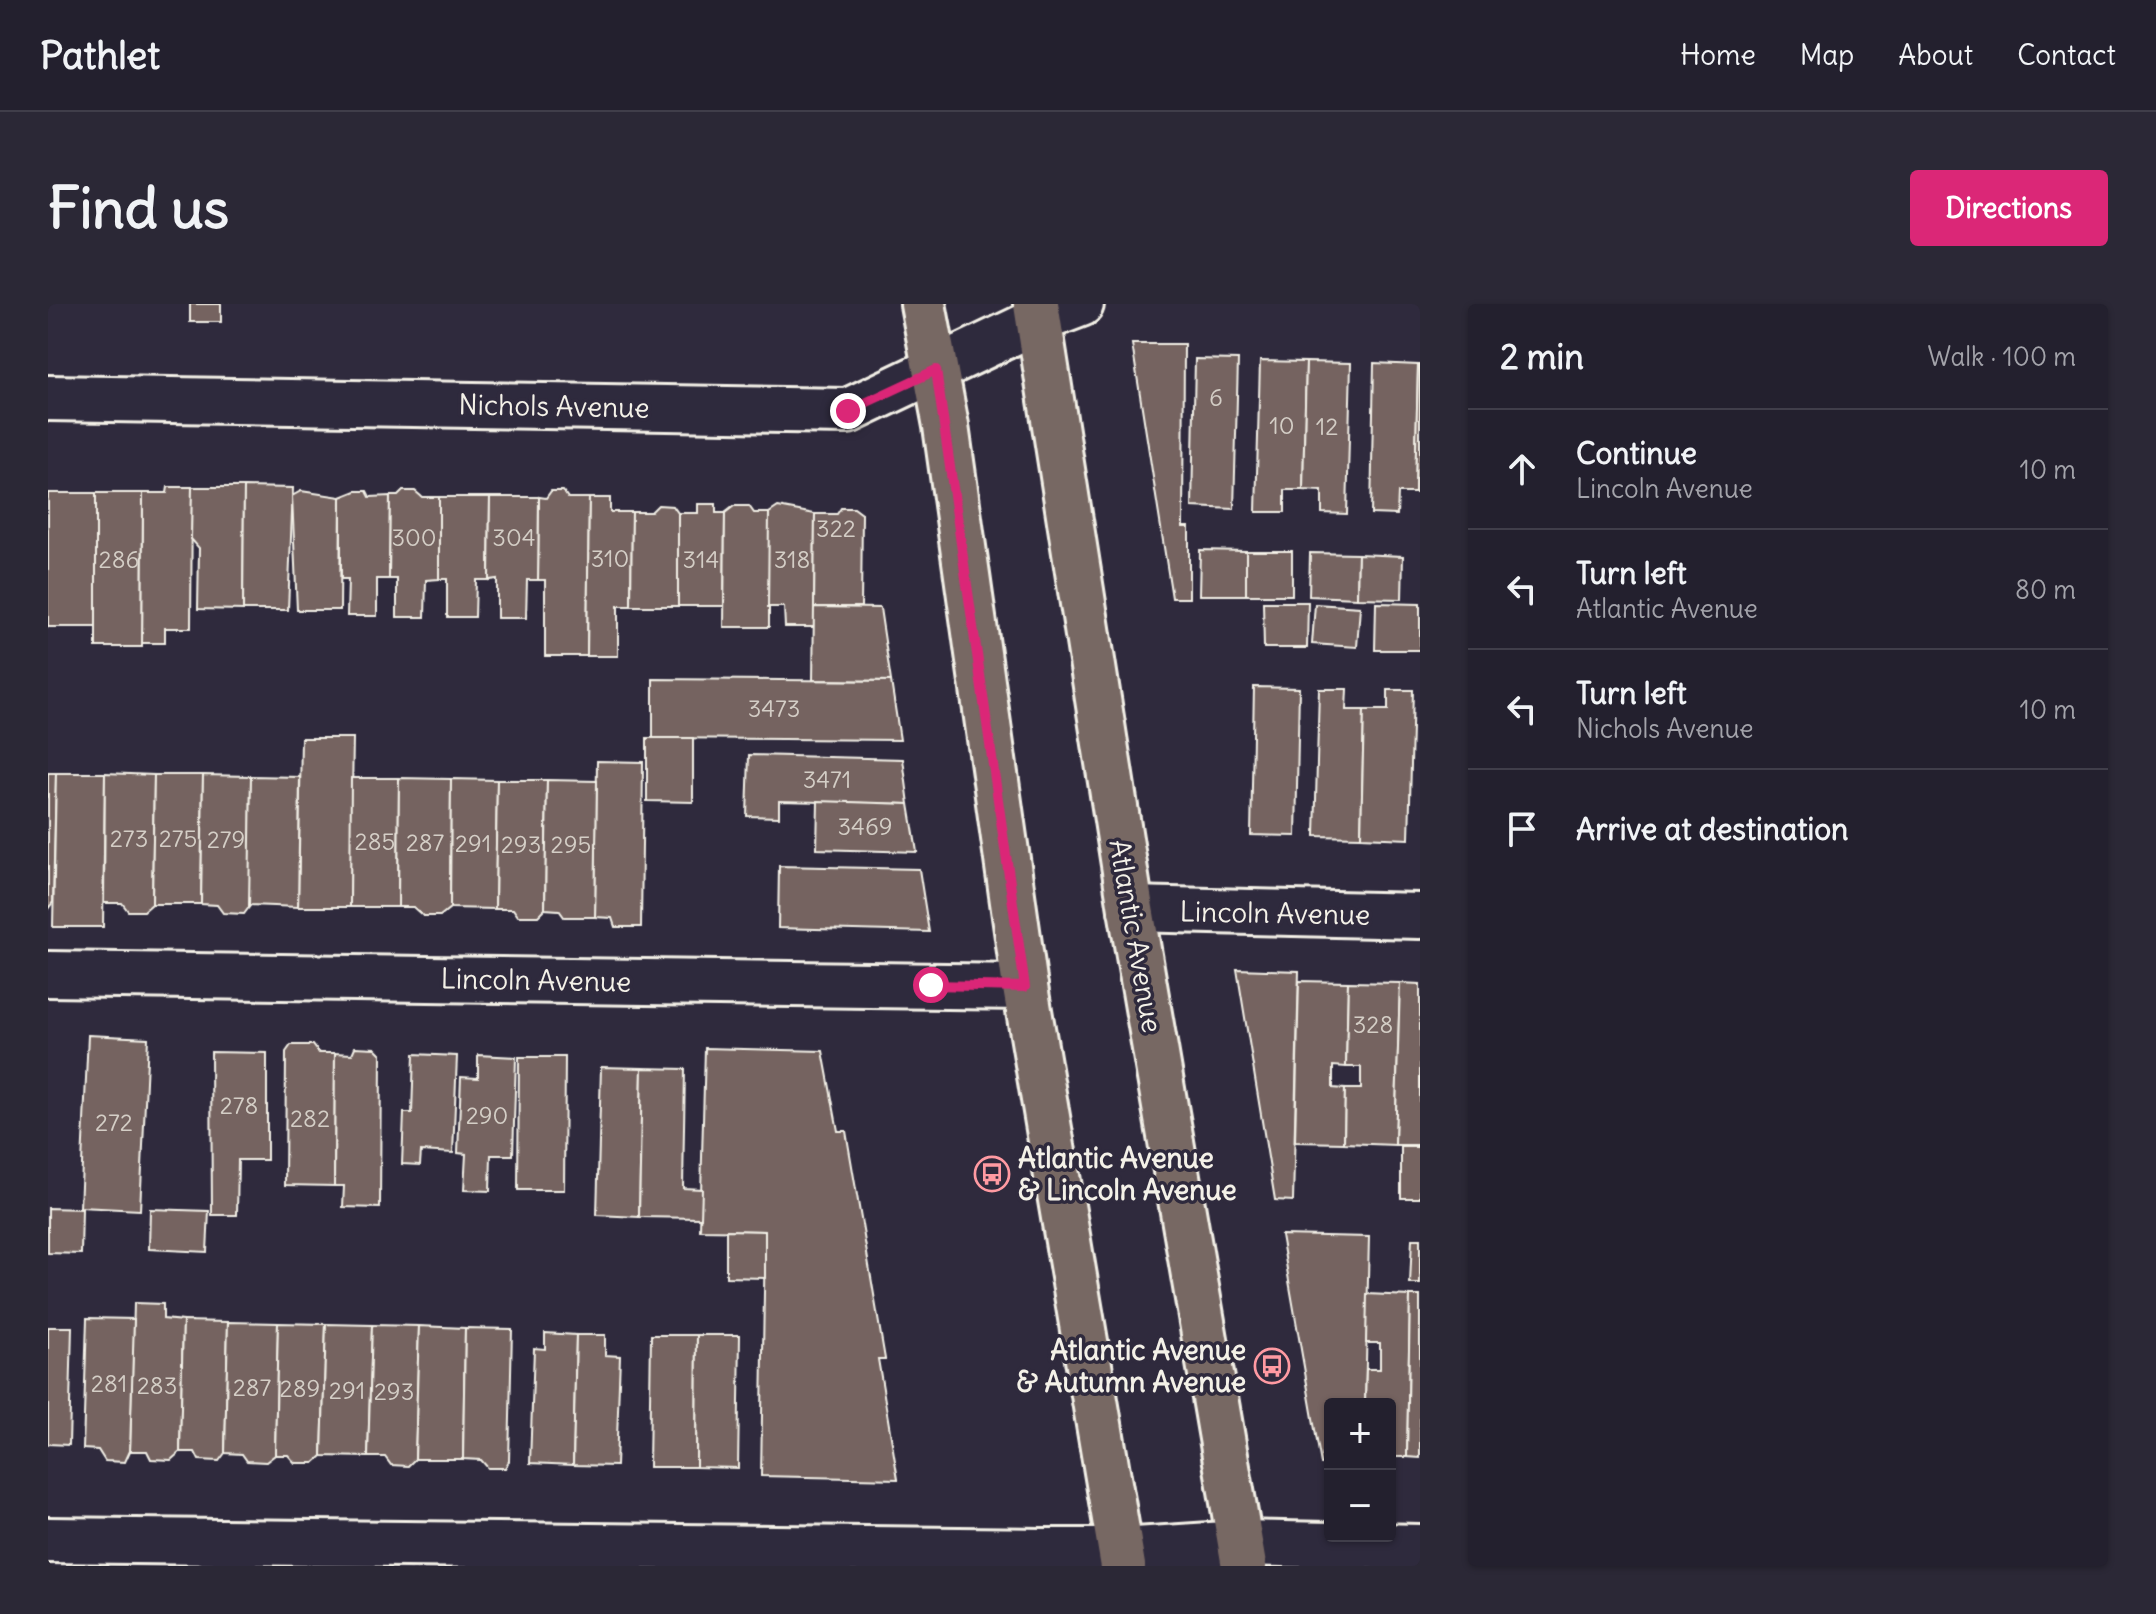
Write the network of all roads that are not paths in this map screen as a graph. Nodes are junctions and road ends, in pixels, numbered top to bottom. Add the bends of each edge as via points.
1 (923, 304) edge
2 (1081, 304) edge
3 (1038, 312) edge
4 (936, 370) junction
5 (48, 398) edge
6 (1131, 909) junction
7 (1420, 916) edge
8 (48, 974) edge
9 (1025, 987) junction
10 (48, 1540) edge
11 (1420, 1547) edge
12 (1243, 1554) edge
13 (1122, 1558) edge

1 - 4 main road
2 - 3 street, Nichols Avenue
3 - 4 street, Nichols Avenue
3 - 6 main road, Atlantic Avenue
4 - 5 street, Nichols Avenue via 848,411
4 - 9 main road
6 - 7 street, Lincoln Avenue
6 - 12 main road, Atlantic Avenue
8 - 9 street, Lincoln Avenue
9 - 13 main road
10 - 13 street
11 - 12 street
12 - 13 street

